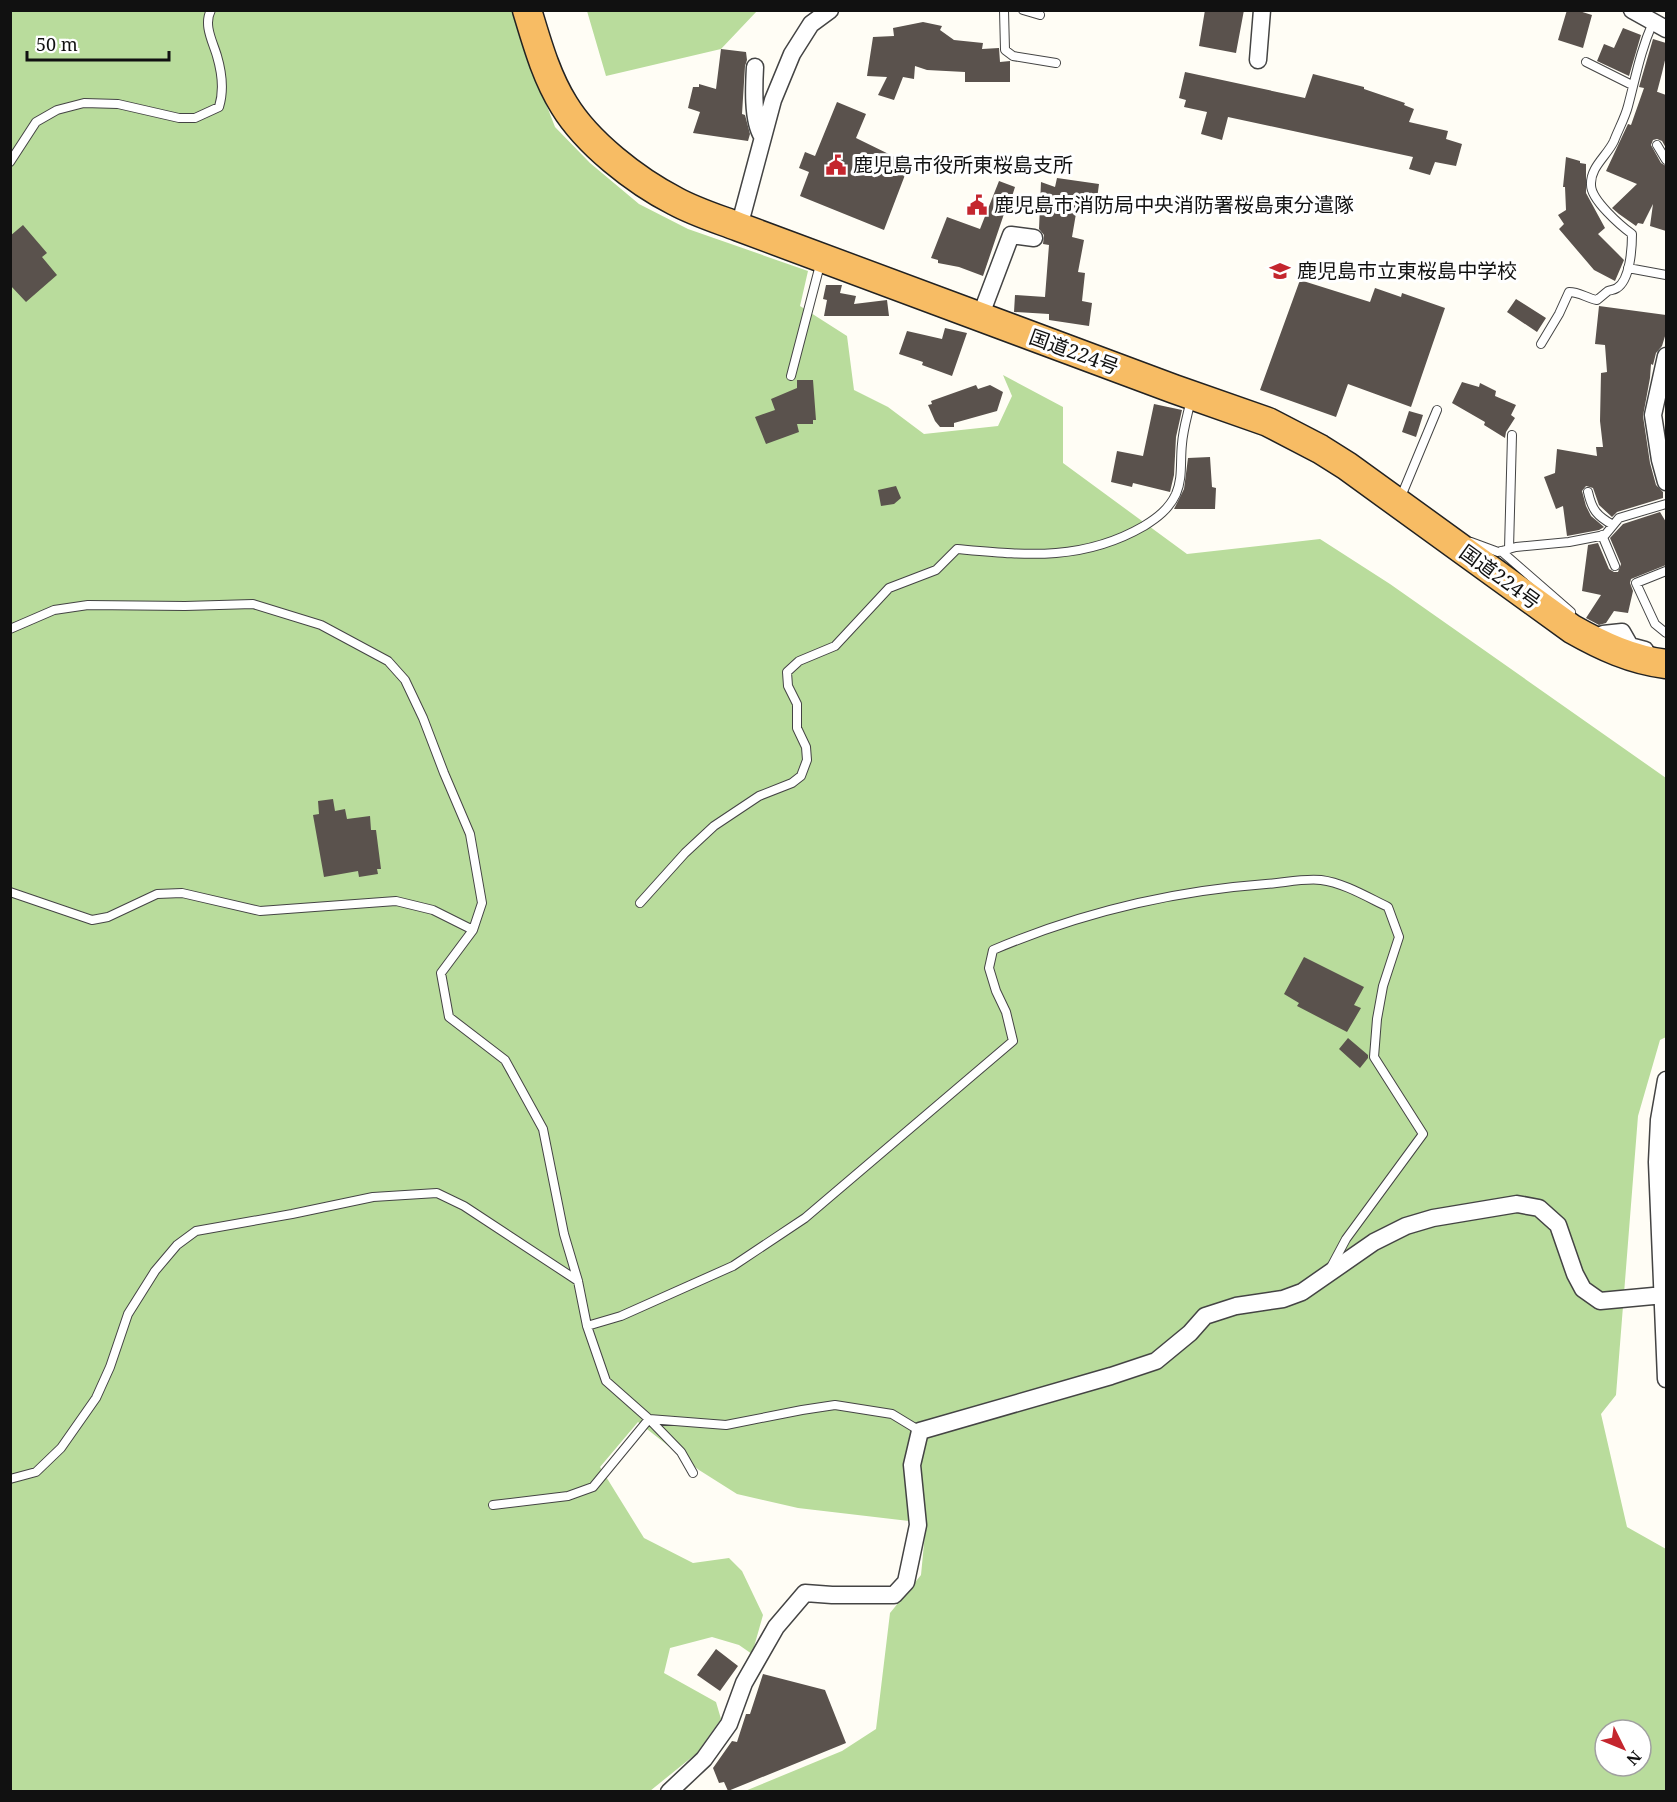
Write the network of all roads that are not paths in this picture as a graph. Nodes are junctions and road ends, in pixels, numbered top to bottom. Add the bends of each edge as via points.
1 (211, 10) edge
2 (527, 10) edge
3 (830, 10) edge
4 (1004, 10) edge
5 (1023, 10) edge
6 (1262, 10) edge
7 (1632, 10) edge
8 (1041, 15) dead end
9 (1660, 26) edge
10 (1258, 60) dead end
11 (1586, 62) dead end
12 (1056, 63) dead end
13 (756, 67) dead end
14 (1632, 85) junction
15 (763, 137) junction
16 (1657, 145) dead end
17 (1666, 160) edge
18 (10, 162) edge
19 (739, 228) junction
20 (1034, 238) dead end
21 (821, 258) junction
22 (1628, 268) junction
23 (1666, 275) edge
24 (980, 317) junction
25 (1541, 344) dead end
26 (1666, 356) edge
27 (791, 376) dead end
28 (1192, 396) junction
29 (1437, 410) dead end
30 (1512, 435) dead end
31 (1666, 482) edge
32 (1588, 492) dead end
33 (1399, 502) junction
34 (1666, 504) edge
35 (1613, 525) junction
36 (1602, 535) junction
37 (1444, 537) junction
38 (1505, 550) junction
39 (1615, 566) dead end
40 (1666, 571) edge
41 (1612, 618) dead end
42 (10, 629) edge
43 (1572, 629) junction
44 (1622, 632) junction
45 (1666, 633) edge
46 (1603, 634) dead end
47 (1666, 663) edge
48 (10, 892) edge
49 (640, 903) dead end
50 (473, 930) junction
51 (1666, 1080) edge
52 (1325, 1277) junction
53 (578, 1281) junction
54 (1664, 1295) junction
55 (587, 1326) junction
56 (1666, 1379) edge
57 (650, 1419) junction
58 (920, 1431) junction
59 (693, 1473) dead end
60 (10, 1479) edge
61 (493, 1505) dead end
62 (669, 1791) edge

1 - 18 lane via 210,37 218,57 223,95 219,108 195,118 179,118 118,104 84,103 57,110 36,122
2 - 19 highway, 国道224号 via 546,70 564,106 594,143 674,201
3 - 15 street via 811,24 792,54
4 - 12 lane via 1005,50 1013,56
5 - 8 lane
6 - 10 street
7 - 9 street
9 - 14 lane via 1642,48
11 - 14 lane
13 - 15 street via 755,100 758,130
14 - 22 lane via 1628,108 1611,146 1594,170 1591,186 1610,214 1632,234
15 - 19 street
16 - 17 lane
19 - 21 highway, 国道224号
20 - 24 street via 1011,235
21 - 24 highway, 国道224号
21 - 27 lane
22 - 23 lane
22 - 25 lane via 1616,289 1597,300 1569,292
24 - 28 highway, 国道224号
26 - 31 street via 1653,415
28 - 33 highway, 国道224号 via 1268,422 1320,448
28 - 49 lane via 1182,442 1181,474 1176,494 1163,513 1101,545 1061,554 1017,555 957,549 936,570 889,588 835,646 799,661 787,672 807,760 801,776 759,796 714,826
29 - 33 lane
30 - 38 lane
32 - 35 lane via 1596,514
33 - 37 highway, 国道224号
34 - 35 lane via 1619,518
35 - 36 lane
36 - 38 lane
36 - 39 lane
37 - 38 lane via 1498,552
37 - 43 highway, 国道224号
38 - 43 lane via 1572,613
40 - 45 lane via 1636,583 1655,624
41 - 44 street
42 - 50 lane via 54,610 88,604 253,604 321,625 388,661 405,680 470,834 482,903
43 - 47 highway, 国道224号 via 1625,655
44 - 46 street
44 - 47 street via 1630,646
48 - 50 lane via 92,920 108,917 157,894 182,893 260,910 396,901 433,910
50 - 53 lane via 441,973 450,1017 505,1060 543,1130 564,1234
51 - 54 street via 1657,1162
52 - 54 street via 1374,1242 1406,1226 1517,1204 1539,1208 1558,1225 1583,1289 1600,1301
52 - 55 lane via 1346,1239 1422,1134 1374,1057 1383,986 1399,937 1388,907 1320,880 1163,896 1041,930 993,950 989,968 1013,1041 805,1218 733,1266 621,1316
52 - 58 street via 1302,1293 1205,1316 1156,1361
53 - 55 lane
53 - 60 lane via 464,1206 437,1193 373,1197 196,1231 177,1245 155,1271 128,1314 96,1398 61,1448 36,1472
54 - 56 street
55 - 57 lane via 606,1381
57 - 58 lane via 726,1425 835,1405 891,1414
57 - 59 lane via 681,1452
57 - 61 lane via 593,1487 568,1496
58 - 62 street via 912,1465 918,1525 906,1582 894,1595 805,1593 776,1627 744,1683 729,1724 704,1759

